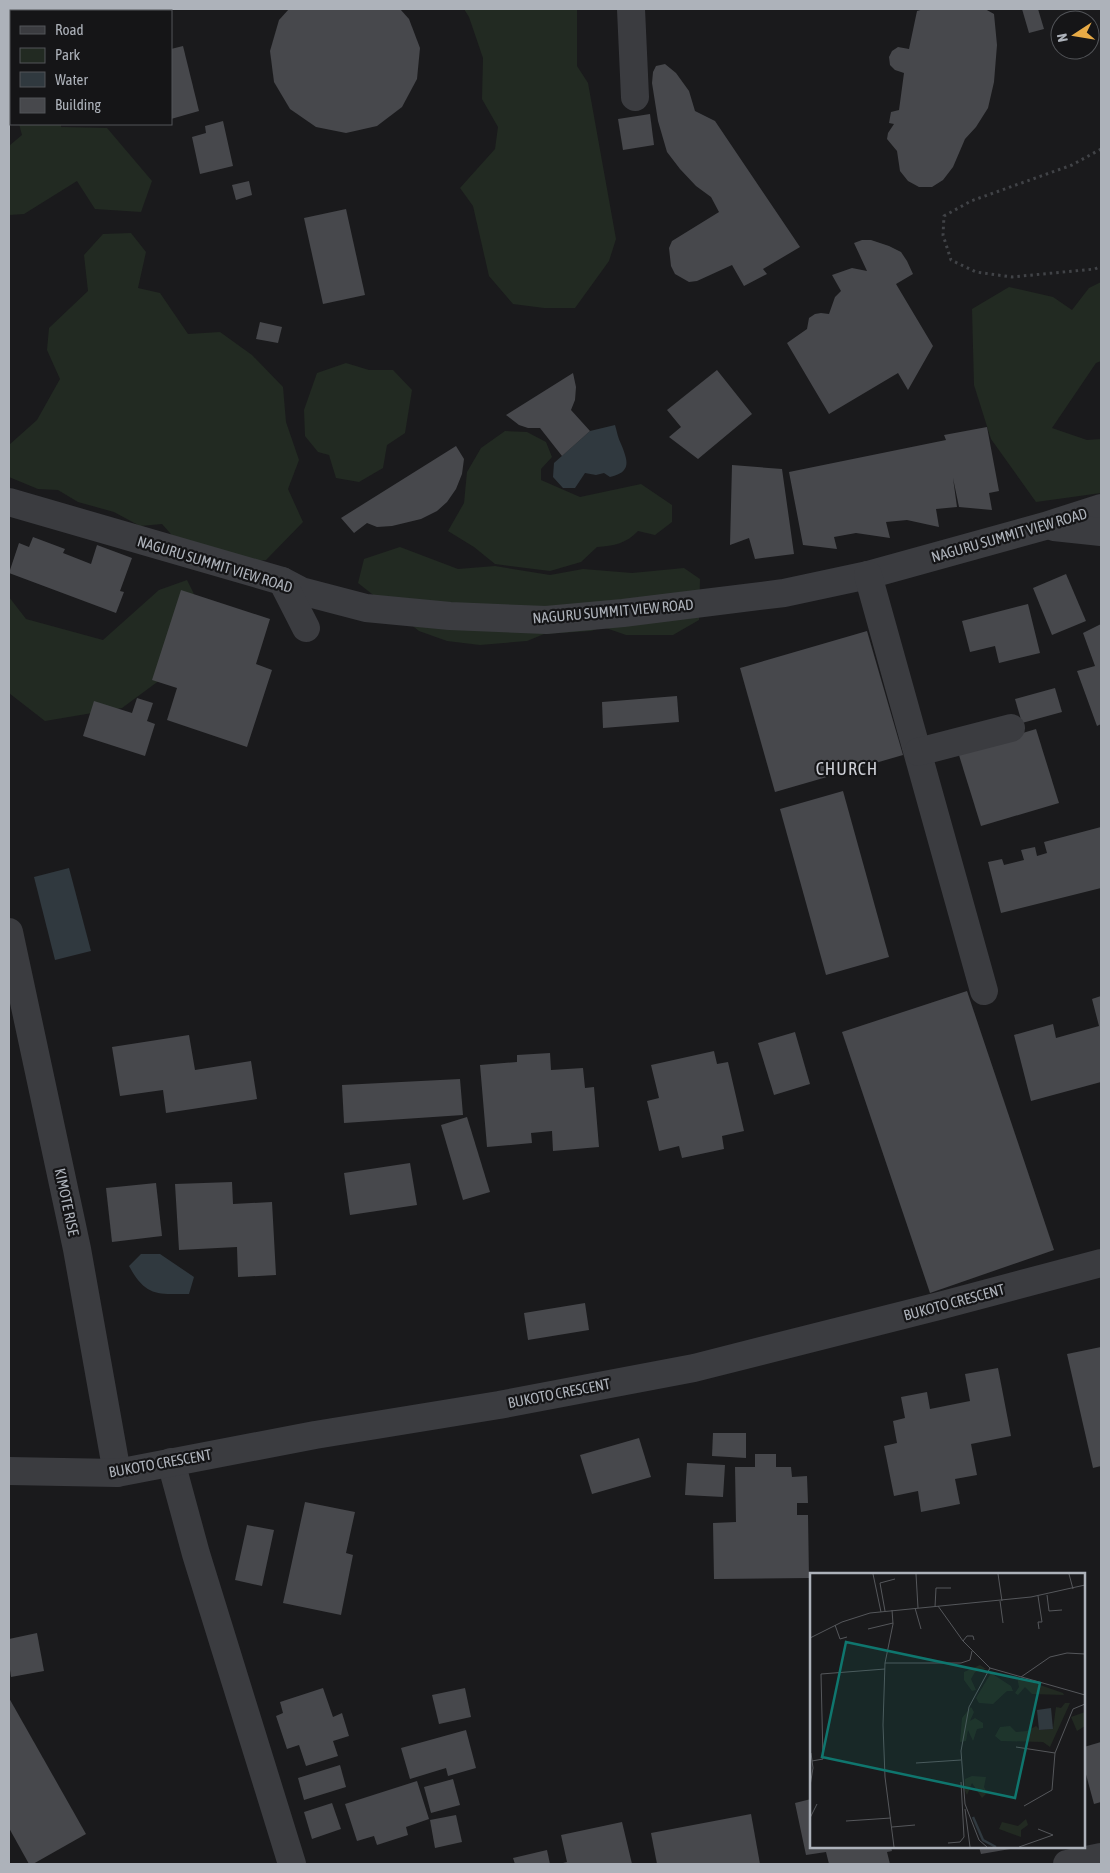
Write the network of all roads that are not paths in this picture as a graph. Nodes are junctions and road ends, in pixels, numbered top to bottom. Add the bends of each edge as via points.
1 (631, 9) edge
2 (635, 97) dead end
3 (9, 502) edge
4 (1101, 508) edge
5 (1045, 526) junction
6 (1101, 532) edge
7 (868, 575) junction
8 (282, 582) junction
9 (306, 628) dead end
10 (1011, 728) dead end
11 (918, 752) junction
12 (9, 932) edge
13 (984, 991) dead end
14 (1101, 1263) edge
15 (172, 1462) junction
16 (9, 1471) edge
17 (117, 1473) junction
18 (1101, 1857) edge
19 (292, 1864) edge
20 (1067, 1864) edge

1 - 2 street
3 - 8 street, NAGURU SUMMIT VIEW ROAD
4 - 5 street, NAGURU SUMMIT VIEW ROAD
5 - 6 street
5 - 7 street, NAGURU SUMMIT VIEW ROAD
7 - 8 street, NAGURU SUMMIT VIEW ROAD via 784,593 546,620 366,608 301,591
7 - 11 street
8 - 9 street
10 - 11 street
11 - 13 street
12 - 17 street, KIMOTE RISE via 77,1249
14 - 15 street, BUKOTO CRESCENT via 694,1368
15 - 17 street, BUKOTO CRESCENT
15 - 19 street via 196,1554
16 - 17 street, BUKOTO CRESCENT
18 - 20 street

